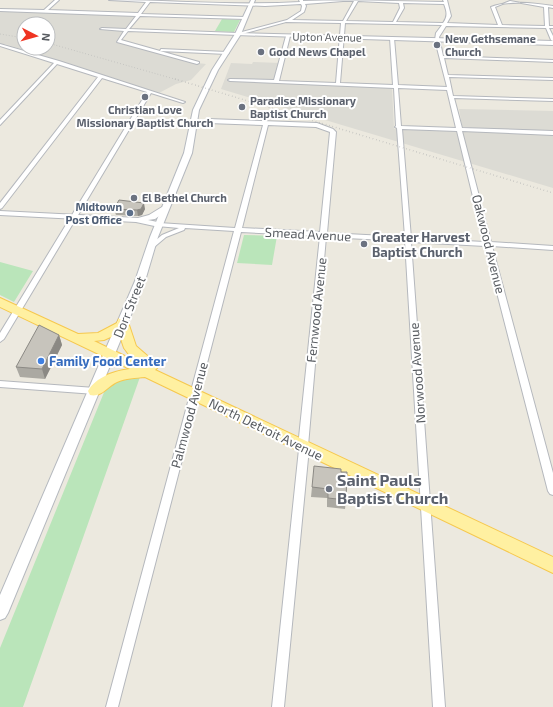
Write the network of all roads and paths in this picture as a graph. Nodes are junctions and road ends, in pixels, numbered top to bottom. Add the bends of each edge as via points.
1 (58, 0) edge
2 (111, 0) edge
3 (357, 0) edge
4 (510, 0) edge
5 (149, 1) edge
6 (301, 1) edge
7 (445, 1) edge
8 (252, 2) edge
9 (401, 2) junction
10 (546, 6) junction
11 (553, 7) edge
12 (0, 10) edge
13 (44, 12) junction
14 (138, 15) junction
15 (245, 18) junction
16 (286, 21) junction
17 (343, 22) junction
18 (394, 23) junction
19 (445, 24) junction
20 (501, 26) junction
21 (547, 27) junction
22 (553, 27) edge
23 (102, 30) dead end
24 (126, 30) junction
25 (238, 34) junction
26 (288, 36) junction
27 (342, 37) junction
28 (392, 38) junction
29 (437, 40) junction
30 (553, 42) edge
31 (3, 46) edge
32 (146, 50) junction
33 (0, 51) edge
34 (227, 53) junction
35 (442, 57) junction
36 (553, 61) edge
37 (57, 62) junction
38 (197, 63) dead end
39 (101, 76) junction
40 (447, 76) junction
41 (553, 79) edge
42 (230, 80) dead end
43 (276, 82) junction
44 (338, 84) junction
45 (395, 86) junction
46 (450, 89) junction
47 (149, 92) junction
48 (452, 96) junction
49 (553, 100) edge
50 (183, 102) dead end
51 (208, 121) dead end
52 (0, 123) edge
53 (266, 123) junction
54 (398, 127) junction
55 (460, 130) junction
56 (553, 133) edge
57 (0, 207) edge
58 (165, 209) junction
59 (0, 213) edge
60 (0, 217) edge
61 (72, 219) junction
62 (136, 220) junction
63 (159, 225) junction
64 (192, 227) junction
65 (238, 230) junction
66 (324, 235) junction
67 (408, 240) junction
68 (490, 244) junction
69 (151, 247) junction
70 (553, 248) edge
71 (0, 302) edge
72 (17, 310) junction
73 (122, 324) junction
74 (73, 338) junction
75 (0, 339) edge
76 (110, 355) junction
77 (147, 372) junction
78 (0, 384) edge
79 (94, 391) junction
80 (192, 393) junction
81 (304, 448) junction
82 (553, 491) edge
83 (426, 505) junction
84 (553, 565) edge
85 (0, 613) edge
86 (112, 707) edge
87 (278, 707) edge
88 (439, 707) edge

1 - 13 street
2 - 5 street
3 - 6 street
3 - 9 street
3 - 17 street
4 - 10 street
4 - 20 street via 500,2 493,8
5 - 8 street
5 - 14 street
6 - 8 street via 274,5
6 - 16 street via 304,8 302,13
7 - 9 street
7 - 19 street via 449,14
8 - 15 main road, Dorr Street
9 - 18 street via 402,8
10 - 11 street
10 - 21 street
12 - 13 street
13 - 14 street
14 - 15 street
14 - 24 street
15 - 25 main road, Dorr Street
16 - 17 street
16 - 25 street
17 - 18 street
17 - 27 street
18 - 19 street
19 - 20 street
19 - 29 street via 437,34
20 - 21 street
21 - 22 street
21 - 30 street
23 - 24 street, Upton Avenue
24 - 25 street, Upton Avenue
24 - 32 street via 118,41
25 - 26 street, Upton Avenue
25 - 34 main road, Dorr Street
26 - 27 street, Upton Avenue
26 - 43 street
27 - 28 street, Upton Avenue
27 - 44 street
28 - 29 street, Upton Avenue
28 - 45 street, Norwood Avenue
29 - 30 street, Upton Avenue
29 - 35 street, Oakwood Avenue
31 - 33 street
31 - 37 street
32 - 34 street
32 - 38 street
34 - 58 main road, Dorr Street via 213,74 196,110 188,153
35 - 36 street
35 - 40 street, Oakwood Avenue
37 - 39 street
37 - 52 street
39 - 47 street
39 - 57 street
40 - 41 street
40 - 46 street, Oakwood Avenue
42 - 43 street
43 - 44 street
44 - 45 street
45 - 46 street
45 - 54 street, Norwood Avenue
46 - 48 street, Oakwood Avenue
47 - 50 street
47 - 61 street
48 - 49 street
48 - 55 street, Oakwood Avenue
51 - 53 street
53 - 65 street, Palmwood Avenue
53 - 66 street, Fernwood Avenue via 317,125 333,132
54 - 55 street
54 - 67 street, Norwood Avenue
55 - 56 street
55 - 68 street, Oakwood Avenue
58 - 62 street via 150,218
58 - 63 main road, Dorr Street
59 - 61 street, Smead Avenue
60 - 61 street, Smead Avenue
61 - 62 street, Smead Avenue
61 - 63 street, Smead Avenue
61 - 72 street
62 - 63 street, Smead Avenue
63 - 64 street, Smead Avenue
63 - 69 main road, Dorr Street
64 - 65 street, Smead Avenue
64 - 69 street via 168,234
65 - 66 street, Smead Avenue
65 - 80 street, Palmwood Avenue
66 - 67 street, Smead Avenue
66 - 81 street, Fernwood Avenue
67 - 68 street, Smead Avenue
67 - 83 street, Norwood Avenue
68 - 70 street, Smead Avenue
68 - 82 street, Oakwood Avenue via 505,311
69 - 73 main road, Dorr Street
71 - 72 main road, North Detroit Avenue
72 - 74 main road, North Detroit Avenue
72 - 75 street
73 - 74 main road via 100,337
73 - 76 main road, Dorr Street
73 - 80 main road via 126,341 135,355 170,375
74 - 76 main road, North Detroit Avenue
76 - 77 main road, North Detroit Avenue
76 - 79 main road, Dorr Street
77 - 79 main road via 120,374 104,382
77 - 80 main road, North Detroit Avenue
78 - 79 street
79 - 85 main road, Dorr Street
80 - 81 main road, North Detroit Avenue
80 - 86 street, Palmwood Avenue
81 - 83 main road, North Detroit Avenue
81 - 87 street, Fernwood Avenue
83 - 84 main road, North Detroit Avenue
83 - 88 street, Norwood Avenue

